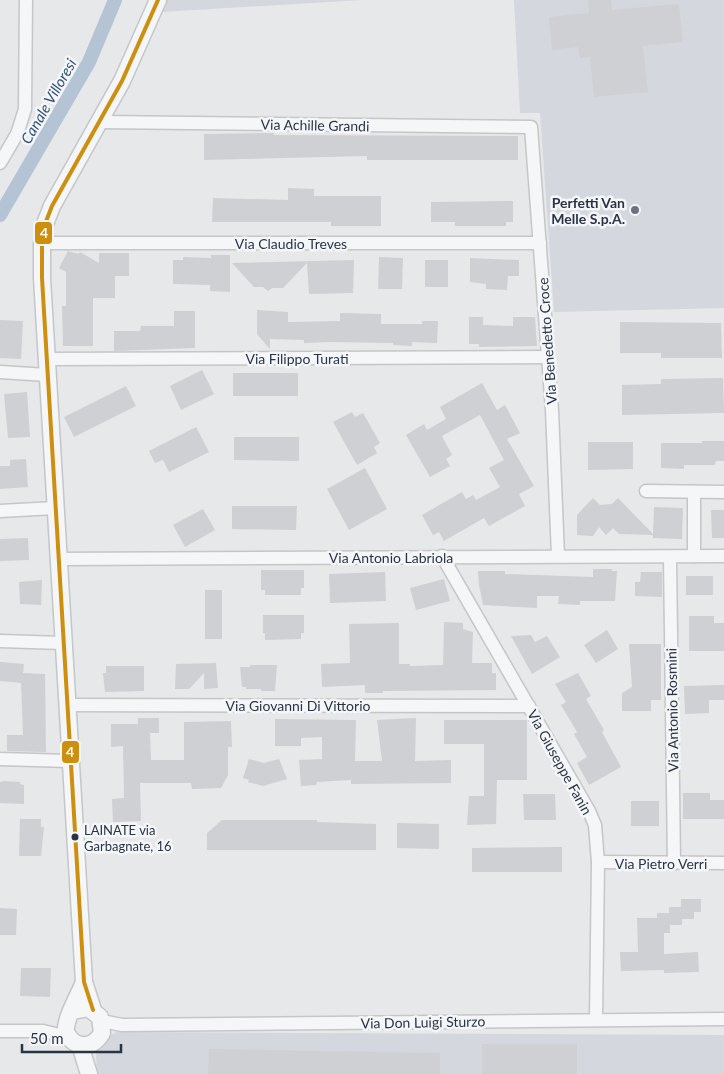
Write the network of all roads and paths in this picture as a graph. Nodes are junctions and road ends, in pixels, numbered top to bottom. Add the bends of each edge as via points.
1 (26, 0) edge
2 (158, 0) edge
3 (100, 122) junction
4 (531, 127) joint
5 (0, 163) edge
6 (42, 243) junction
7 (540, 243) junction
8 (548, 357) junction
9 (46, 367) junction
10 (0, 372) edge
11 (646, 491) dead end
12 (694, 492) junction
13 (724, 492) edge
14 (55, 508) junction
15 (0, 511) edge
16 (442, 556) junction
17 (558, 556) junction
18 (670, 556) junction
19 (694, 556) junction
20 (724, 556) edge
21 (58, 559) junction
22 (0, 640) edge
23 (63, 643) junction
24 (67, 705) junction
25 (529, 706) junction
26 (0, 759) edge
27 (70, 761) junction
28 (598, 862) junction
29 (674, 863) junction
30 (724, 863) edge
31 (84, 982) junction
32 (69, 1016) junction
33 (724, 1019) edge
34 (596, 1020) junction
35 (0, 1031) edge
36 (43, 1031) junction
37 (90, 1032) junction
38 (89, 1070) edge

1 - 5 street via 25,109 17,134
2 - 3 street
3 - 4 street, Via Achille Grandi
3 - 6 street via 52,206
4 - 7 street, Via Benedetto Croce
6 - 7 street, Via Claudio Treves
6 - 9 street
7 - 8 street, Via Benedetto Croce
8 - 9 street, Via Filippo Turati
8 - 17 street, Via Benedetto Croce
9 - 10 street, Via Filippo Turati
9 - 14 street
11 - 12 street
12 - 13 street
12 - 19 street
14 - 15 street
14 - 21 street
16 - 17 street, Via Antonio Labriola
16 - 21 street, Via Antonio Labriola
16 - 25 street, Via Giuseppe Fanin
17 - 18 street, Via Antonio Labriola
18 - 19 street, Via Antonio Labriola
18 - 29 street, Via Antonio Rosmini
19 - 20 street, Via Antonio Labriola
21 - 23 street
22 - 23 street
23 - 24 street
24 - 25 street, Via Giovanni Di Vittorio
24 - 27 street
25 - 28 street, Via Giuseppe Fanin via 589,811 595,825
26 - 27 street
27 - 31 street
28 - 29 street, Via Pietro Verri
28 - 34 street, Via Giuseppe Fanin
29 - 30 street, Via Pietro Verri
31 - 32 street
31 - 37 street
32 - 36 street
32 - 37 street via 66,1032
32 - 37 street via 83,1008
33 - 34 street, Via Don Luigi Sturzo
34 - 37 street, Via Don Luigi Sturzo via 122,1025
35 - 36 street
36 - 37 street
37 - 38 street

